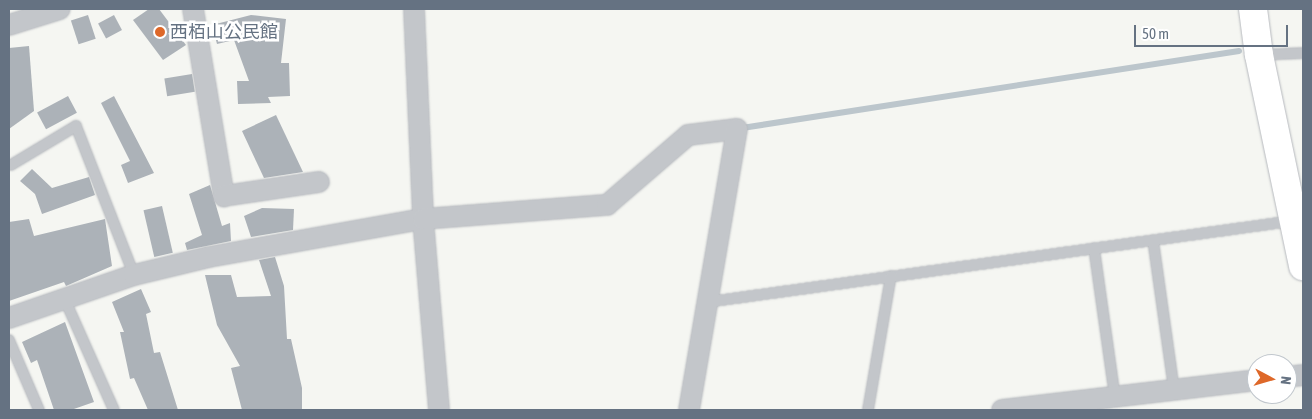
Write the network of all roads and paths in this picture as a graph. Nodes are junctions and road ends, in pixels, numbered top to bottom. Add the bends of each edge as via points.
1 (60, 9) edge
2 (193, 9) edge
3 (414, 9) edge
4 (1253, 9) edge
5 (9, 25) edge
6 (1303, 53) edge
7 (1259, 55) junction
8 (11, 165) dead end
9 (319, 182) dead end
10 (422, 219) junction
11 (1299, 220) edge
12 (1154, 240) junction
13 (1094, 248) junction
14 (1303, 266) edge
15 (134, 275) junction
16 (891, 276) junction
17 (65, 300) junction
18 (708, 302) junction
19 (9, 318) edge
20 (9, 340) edge
21 (1247, 381) edge
22 (1174, 390) junction
23 (1115, 397) junction
24 (39, 410) edge
25 (114, 410) edge
26 (439, 410) edge
27 (690, 410) edge
28 (868, 410) edge
29 (1002, 410) edge

1 - 5 street
2 - 9 street via 224,196
3 - 10 street
4 - 7 main road
6 - 7 lane
7 - 11 main road
8 - 15 lane via 76,126
10 - 15 street via 209,257
10 - 18 street via 607,205 688,135 736,129
10 - 26 street
11 - 12 lane
11 - 14 main road
12 - 13 lane
12 - 22 lane
13 - 16 lane
13 - 23 lane
15 - 17 street
16 - 18 lane
16 - 28 lane
17 - 19 street
17 - 25 lane
18 - 27 street
20 - 24 lane
21 - 22 street
22 - 23 street
23 - 29 street

